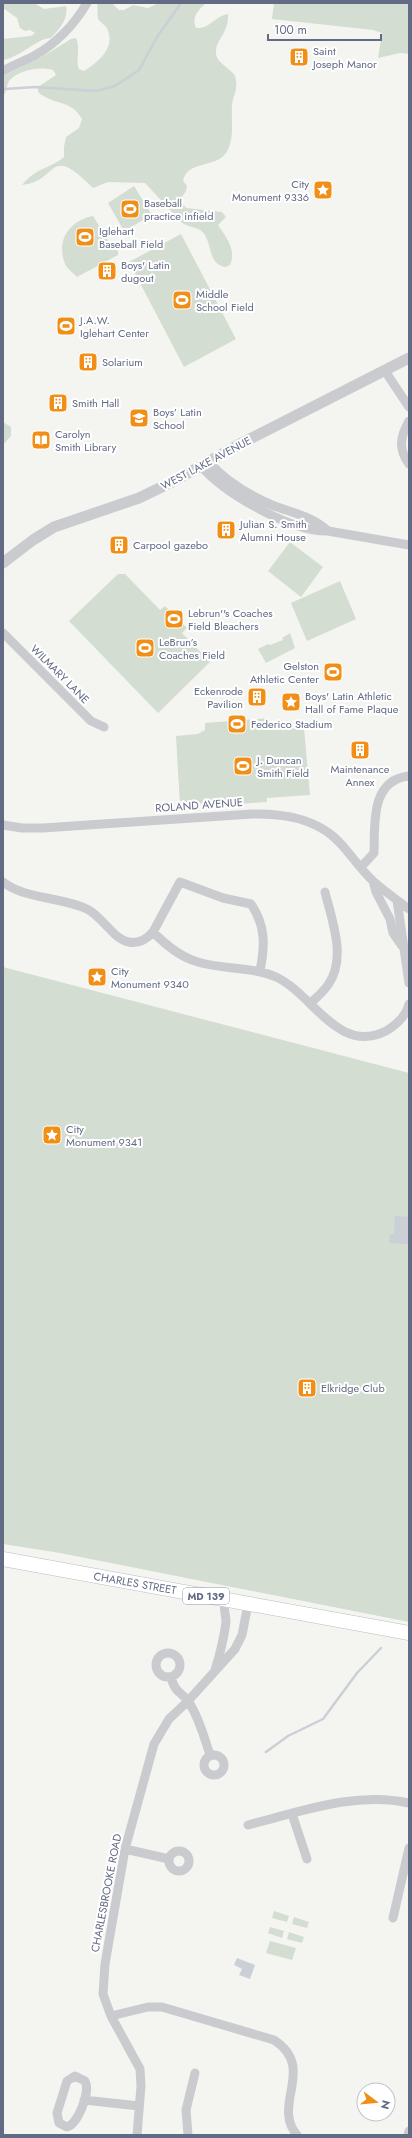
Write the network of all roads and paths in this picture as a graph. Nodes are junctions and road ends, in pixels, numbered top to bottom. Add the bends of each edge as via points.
1 (87, 3) edge
2 (3, 71) edge
3 (409, 358) edge
4 (385, 371) junction
5 (409, 407) edge
6 (409, 421) edge
7 (205, 464) junction
8 (409, 464) edge
9 (409, 545) edge
10 (3, 563) edge
11 (3, 633) edge
12 (104, 727) dead end
13 (409, 776) edge
14 (3, 824) edge
15 (361, 867) junction
16 (373, 881) junction
17 (3, 882) edge
18 (325, 892) dead end
19 (397, 900) junction
20 (409, 909) edge
21 (153, 932) junction
22 (403, 947) junction
23 (408, 967) edge
24 (260, 972) junction
25 (409, 983) edge
26 (311, 1003) junction
27 (409, 1004) edge
28 (3, 1559) edge
29 (225, 1600) junction
30 (248, 1604) junction
31 (409, 1633) edge
32 (214, 1673) junction
33 (171, 1677) dead end
34 (188, 1701) junction
35 (210, 1755) dead end
36 (409, 1803) edge
37 (292, 1814) junction
38 (248, 1825) dead end
39 (409, 1848) edge
40 (125, 1849) junction
41 (169, 1859) dead end
42 (307, 1859) dead end
43 (393, 1918) dead end
44 (111, 2016) junction
45 (195, 2073) dead end
46 (84, 2100) junction
47 (139, 2106) junction
48 (409, 2131) edge
49 (137, 2135) edge
50 (188, 2135) edge
51 (296, 2135) edge
52 (408, 2135) edge

1 - 2 street via 73,25 56,42 33,57
3 - 4 street, WEST LAKE AVENUE
4 - 5 street
4 - 7 street, WEST LAKE AVENUE
6 - 8 street via 400,445
7 - 9 street via 221,486 263,511 318,531
7 - 10 street, WEST LAKE AVENUE via 139,498 54,527
11 - 12 street, WILMARY LANE via 91,721
13 - 15 street via 396,780 382,792 375,812 374,853
14 - 15 street, ROLAND AVENUE via 22,828 44,828 275,814 302,820 327,832
15 - 16 street, ROLAND AVENUE
16 - 19 street
16 - 22 street via 390,919 393,933
17 - 21 street via 15,889 77,905 103,921 123,941 134,943 147,939
18 - 26 street via 335,934 336,966 328,985
19 - 20 street
19 - 22 street
21 - 24 street via 177,952 197,962
21 - 24 street via 180,882 223,898 251,904 262,925 264,938
22 - 23 street
23 - 25 street
24 - 26 street via 288,984
26 - 27 street via 334,1026 349,1033 365,1035 374,1035 391,1028 404,1016
28 - 29 main road, CHARLES STREET / MD 139
29 - 30 main road, CHARLES STREET / MD 139
29 - 32 street, CHARLESBROOKE ROAD via 225,1627
30 - 31 main road, CHARLES STREET / MD 139
30 - 32 street, CHARLESBROOKE ROAD via 242,1635 235,1649
32 - 34 street, CHARLESBROOKE ROAD
33 - 34 street via 176,1691
34 - 35 street via 200,1724
34 - 40 street, CHARLESBROOKE ROAD via 169,1719 154,1744
36 - 37 street via 377,1798 353,1800
37 - 38 street
37 - 42 street
39 - 43 street
40 - 41 street
40 - 44 street, CHARLESBROOKE ROAD via 105,1964 103,1994
44 - 47 street, CHARLESBROOKE ROAD via 140,2069
44 - 51 street via 148,2007 162,2007 274,2040 284,2048 293,2064 288,2118
45 - 50 street via 186,2110
46 - 46 street via 79,2115 71,2126 67,2127 60,2123 57,2117 58,2109 70,2077 81,2078 87,2084
46 - 47 street
47 - 49 street, CHARLESBROOKE ROAD
48 - 52 street

